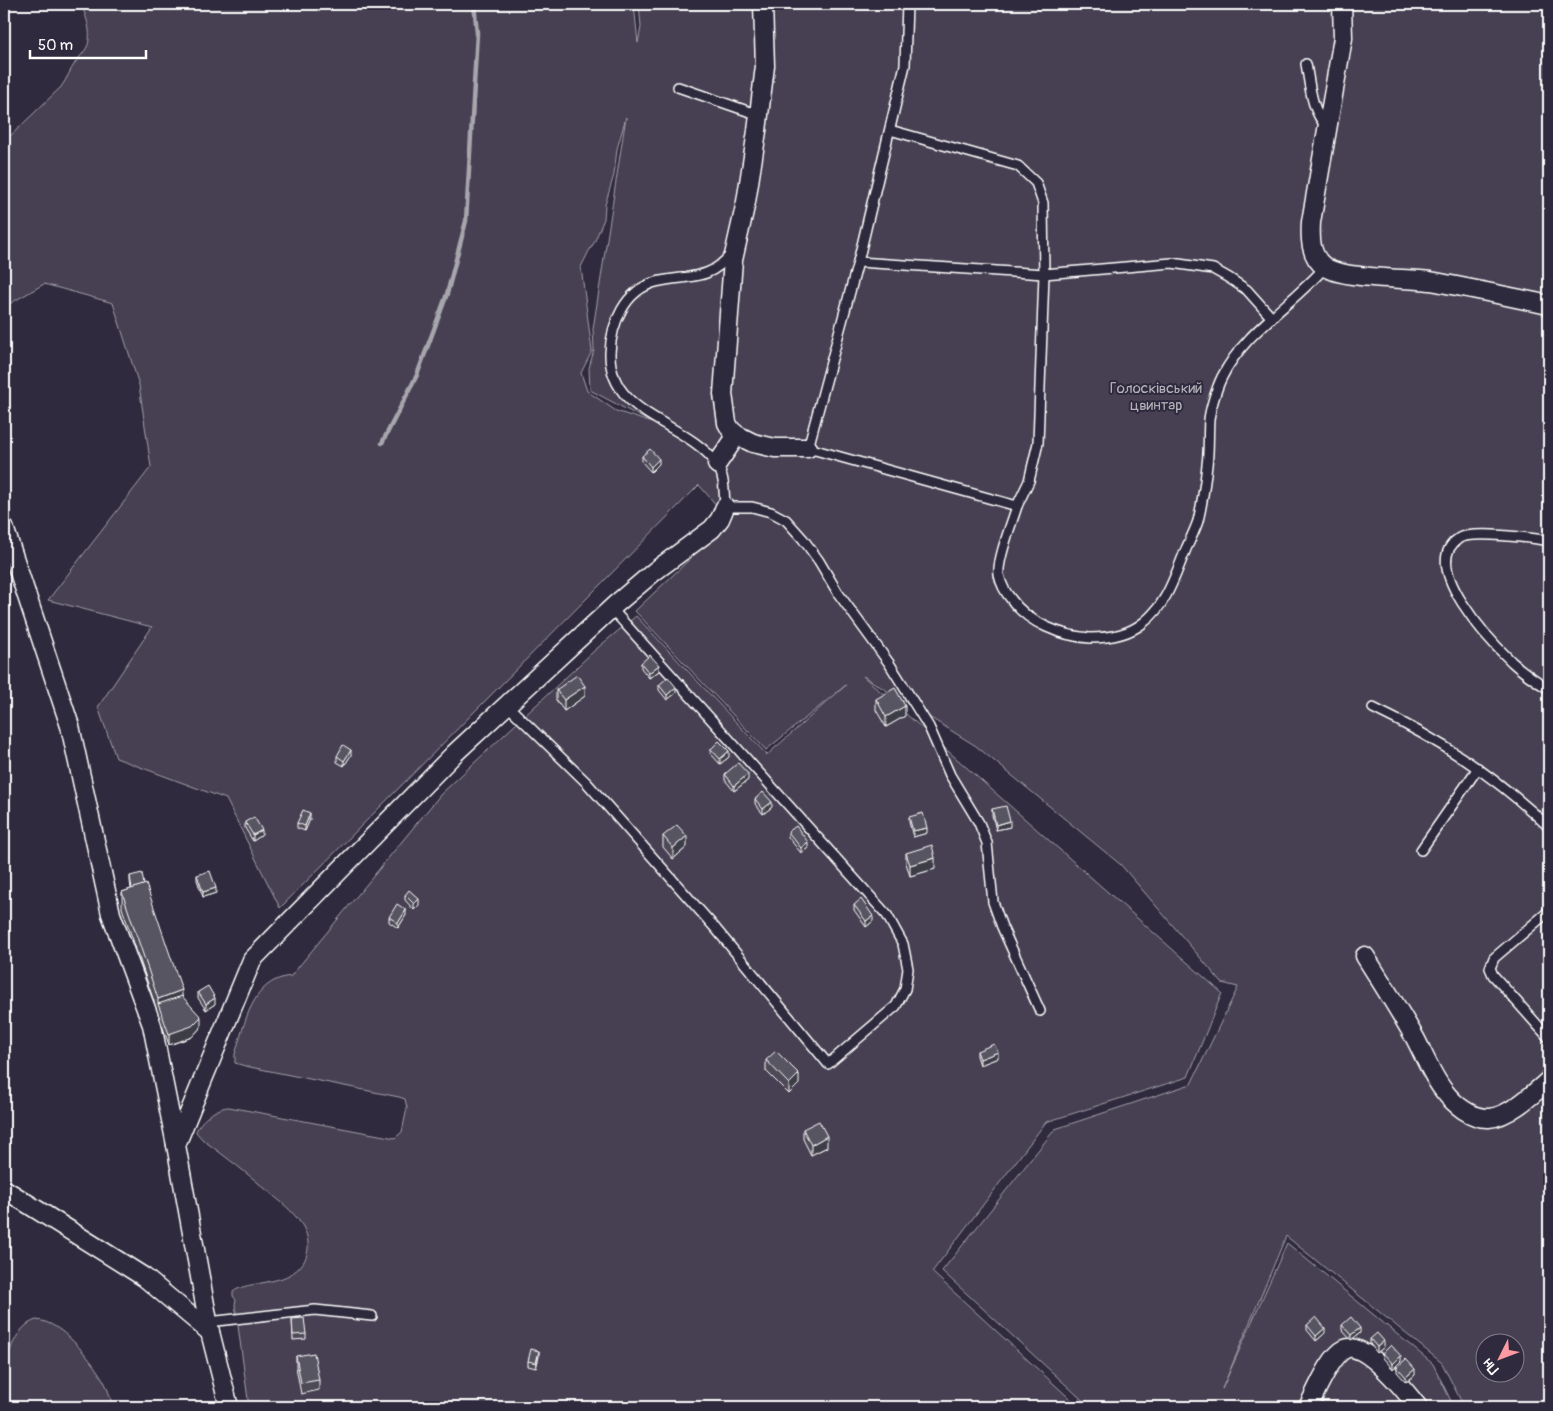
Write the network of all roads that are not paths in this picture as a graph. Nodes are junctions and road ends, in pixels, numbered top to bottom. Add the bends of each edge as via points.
1 (763, 4) edge
2 (908, 4) edge
3 (1342, 4) edge
4 (1306, 64) dead end
5 (678, 87) dead end
6 (759, 114) junction
7 (1328, 128) junction
8 (890, 130) junction
9 (736, 248) junction
10 (858, 262) junction
11 (1325, 267) junction
12 (1044, 274) junction
13 (1549, 305) edge
14 (1272, 318) junction
15 (737, 435) junction
16 (808, 448) junction
17 (717, 464) junction
18 (1017, 506) junction
19 (725, 507) junction
20 (4, 527) edge
21 (1549, 541) edge
22 (611, 608) junction
23 (1549, 688) edge
24 (507, 705) junction
25 (1373, 708) dead end
26 (1478, 768) junction
27 (1549, 827) edge
28 (1421, 850) dead end
29 (1549, 911) edge
30 (1365, 956) dead end
31 (1040, 1011) dead end
32 (1549, 1038) edge
33 (1549, 1080) edge
34 (176, 1145) junction
35 (4, 1189) edge
36 (372, 1316) dead end
37 (209, 1327) junction
38 (229, 1407) edge
39 (1308, 1407) edge
40 (1418, 1407) edge

1 - 6 street via 765,66
2 - 8 lane via 905,65
3 - 7 street via 1343,38
4 - 7 lane via 1313,104
5 - 6 lane
6 - 9 street
7 - 11 street via 1310,241 1316,257
8 - 10 lane
8 - 12 lane via 1018,166 1036,183 1043,202
9 - 15 street via 722,394 727,423
9 - 17 lane via 715,270 644,286 623,306 611,338 614,376 628,400 698,444
10 - 12 lane
10 - 16 lane
11 - 13 street via 1339,273 1428,281
11 - 14 lane
12 - 14 lane via 1172,263 1213,269 1247,290
12 - 18 lane via 1038,443 1029,481
14 - 18 lane via 1241,346 1222,377 1209,417 1207,465 1198,522 1169,590 1144,623 1130,632 1088,638 1055,630 1022,611 1003,588 999,575 1000,561
15 - 16 street via 775,448
15 - 17 street
16 - 18 lane
17 - 19 lane via 722,476
19 - 22 street via 712,529
19 - 31 lane via 752,507 786,520 819,561 924,719 950,775 980,822 987,843 993,902
20 - 34 street via 70,726 111,914 152,1026
21 - 23 lane via 1474,534 1460,537 1450,546 1446,560 1448,578 1495,645 1531,678
22 - 24 street
22 - 24 lane via 886,915 903,944 908,969 905,989 896,1006 828,1064 716,929 587,783
24 - 34 street via 455,753 252,960
25 - 26 lane via 1416,729
26 - 27 lane
26 - 28 lane
29 - 32 lane via 1494,958 1490,968
30 - 33 street via 1443,1090 1455,1104 1473,1115 1488,1118 1501,1115
34 - 37 street
35 - 37 street via 144,1276
36 - 37 lane via 315,1310
37 - 38 street
39 - 40 street via 1334,1358 1346,1348 1356,1348 1368,1354

